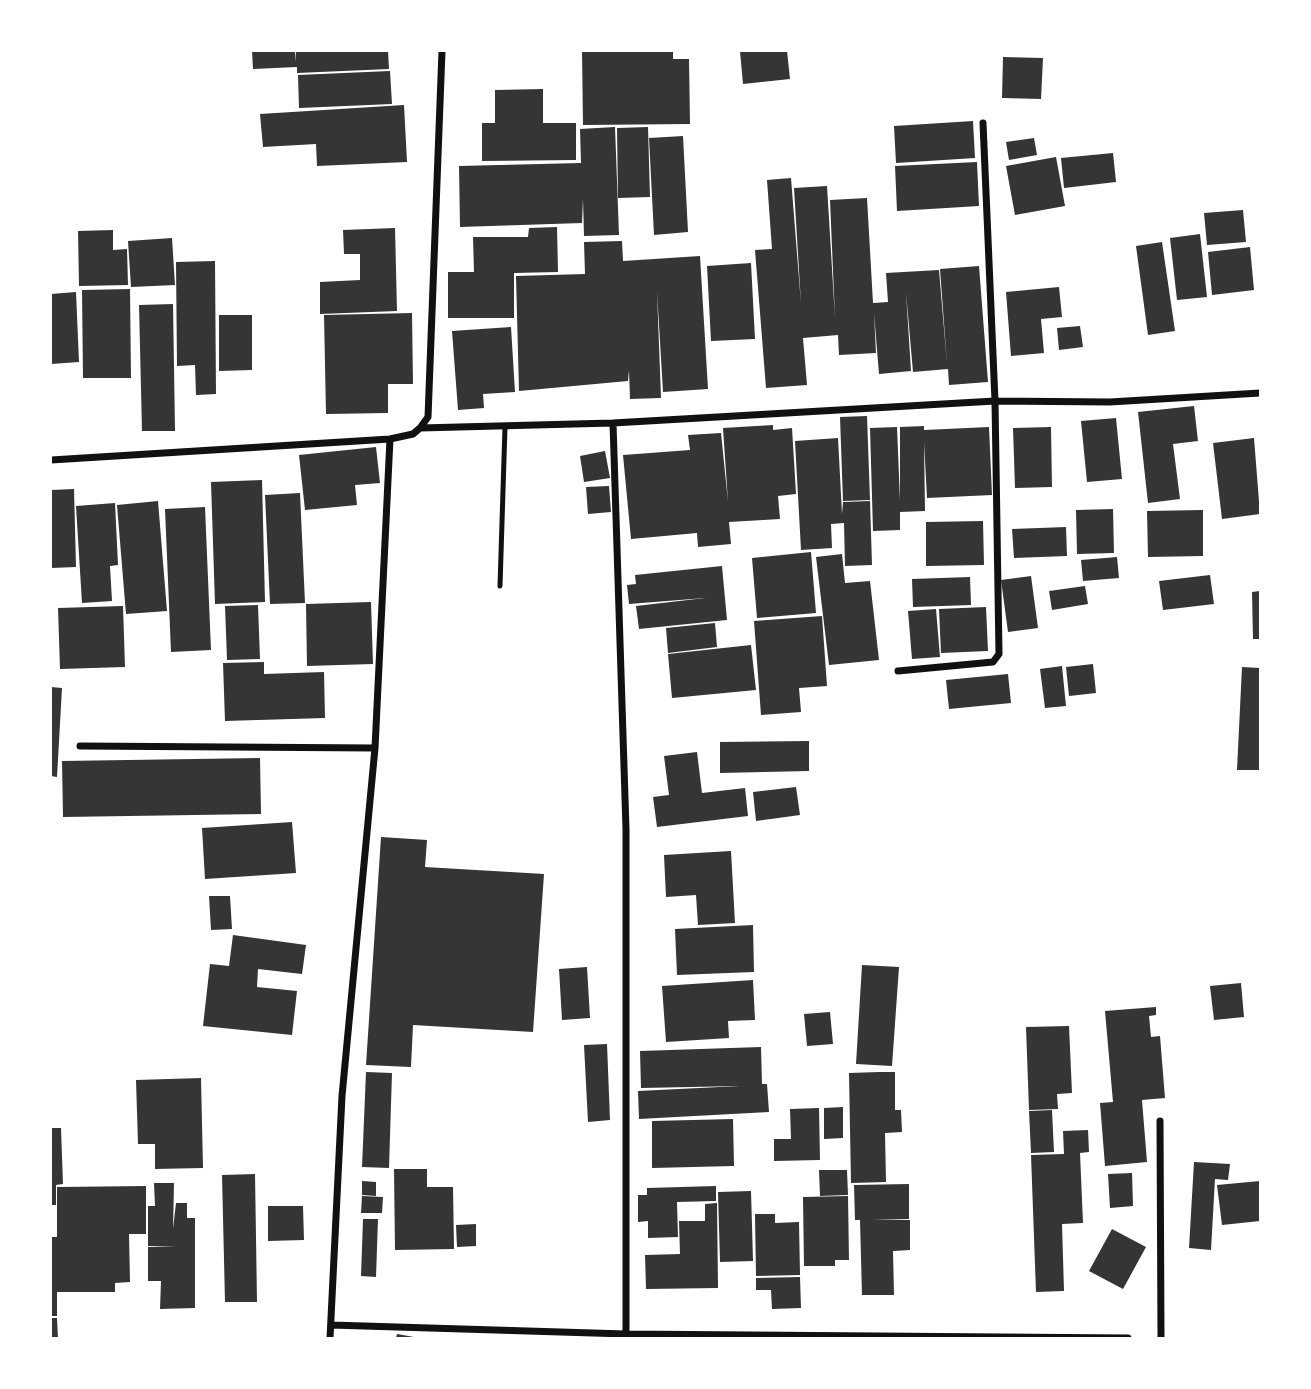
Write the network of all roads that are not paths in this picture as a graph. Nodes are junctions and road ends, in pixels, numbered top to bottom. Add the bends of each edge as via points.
1 (442, 51) edge
2 (982, 122) dead end
3 (1260, 393) edge
4 (995, 401) junction
5 (613, 423) junction
6 (505, 427) junction
7 (420, 428) junction
8 (390, 439) junction
9 (51, 460) edge
10 (500, 586) dead end
11 (898, 671) dead end
12 (80, 746) dead end
13 (375, 748) junction
14 (1160, 1121) dead end
15 (331, 1325) junction
16 (626, 1334) junction
17 (330, 1338) edge
18 (1073, 1338) edge
19 (1128, 1338) edge
20 (1161, 1338) edge

1 - 7 street via 428,417
2 - 4 street
3 - 4 street via 1110,402
4 - 5 street
4 - 11 street via 998,659
5 - 6 street
5 - 16 street via 626,829
6 - 7 street
6 - 10 lane
7 - 8 street
8 - 9 street
8 - 13 street
12 - 13 street
13 - 15 street via 342,1096
14 - 20 street
15 - 16 street
15 - 17 street
16 - 18 street
18 - 19 street

